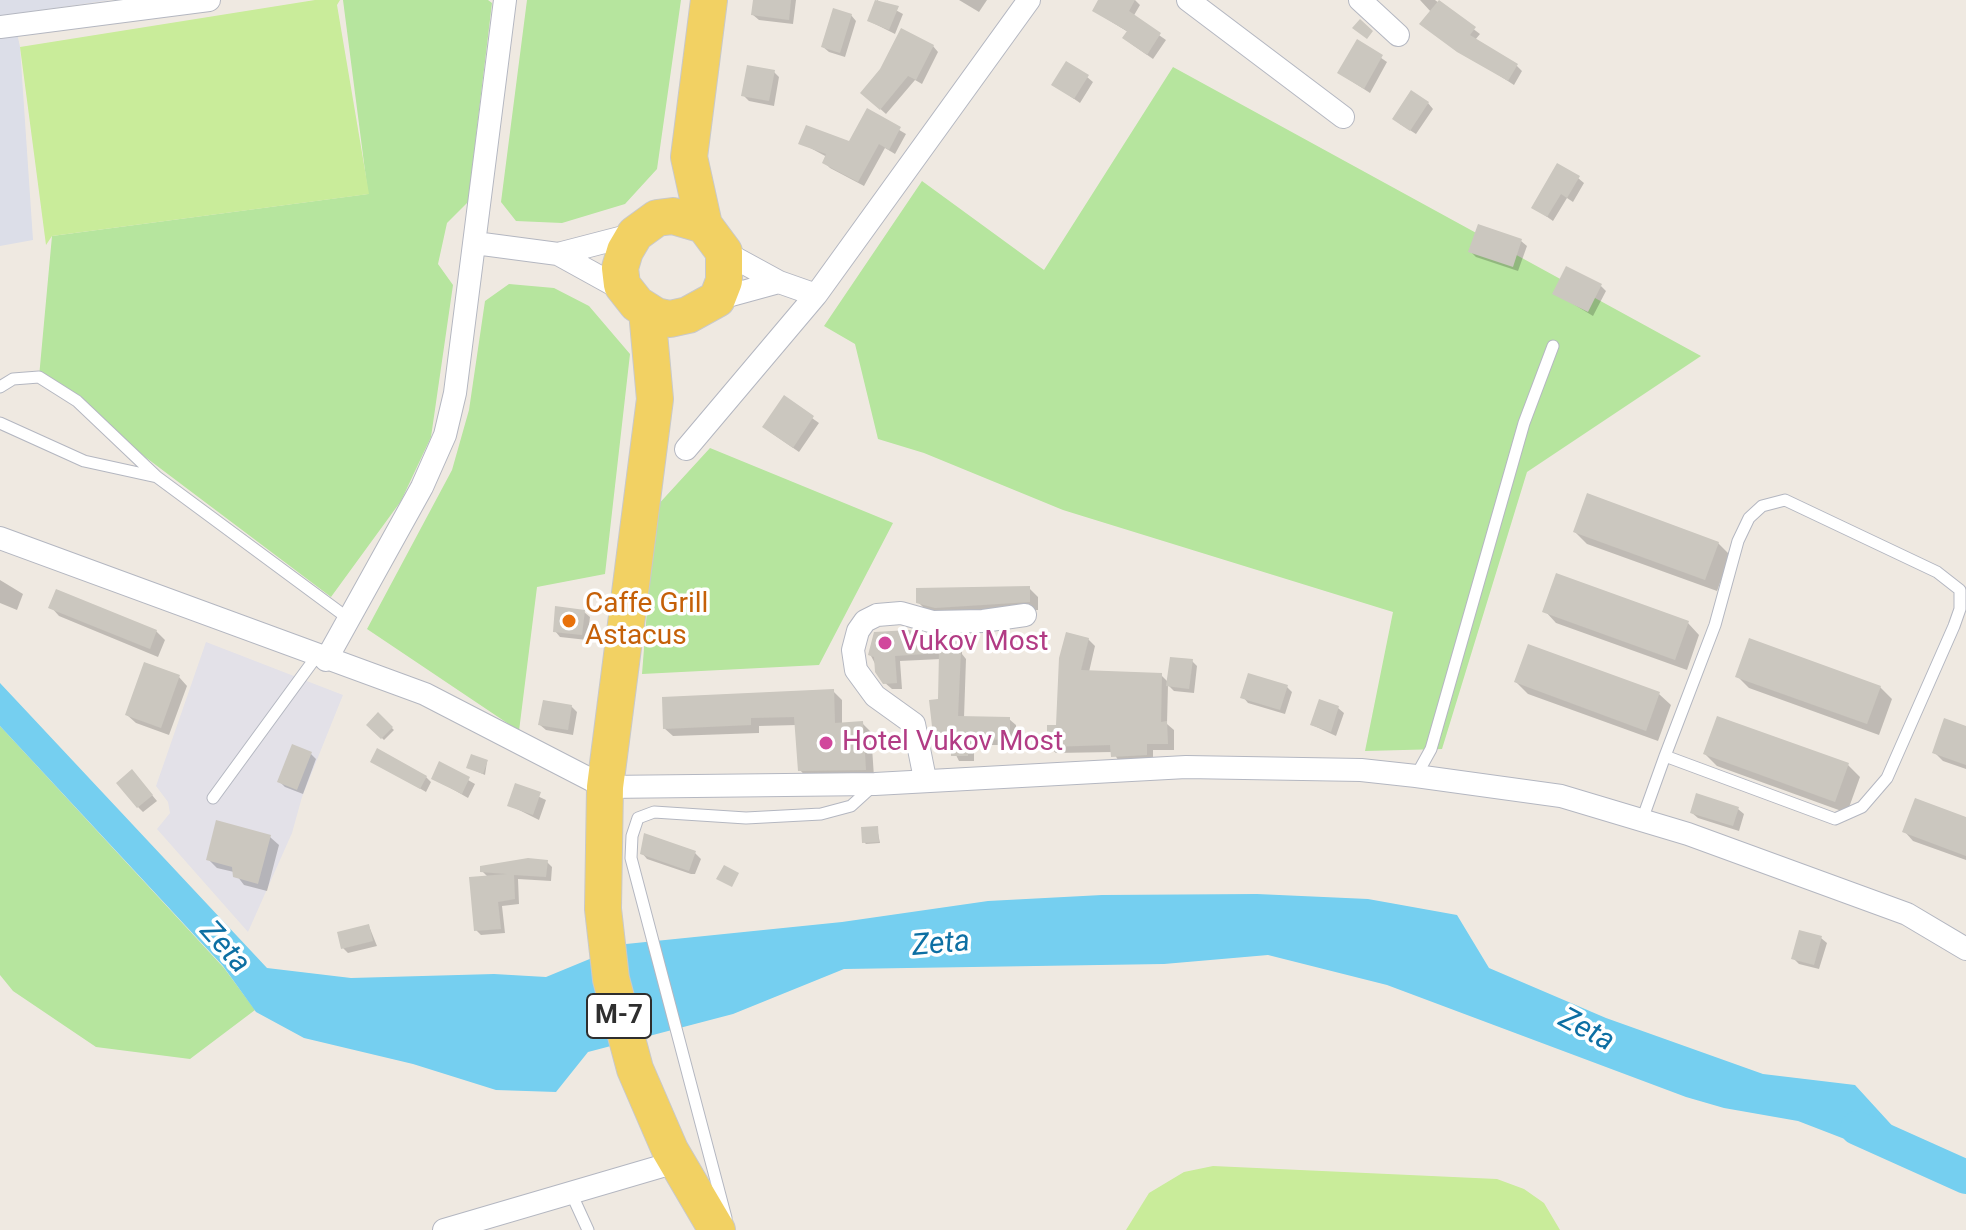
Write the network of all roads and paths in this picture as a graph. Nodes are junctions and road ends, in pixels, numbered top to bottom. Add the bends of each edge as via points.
1 (209, 0) edge
2 (505, 0) edge
3 (709, 0) edge
4 (1029, 0) edge
5 (1188, 0) edge
6 (1360, 0) edge
7 (0, 27) edge
8 (1398, 35) dead end
9 (1343, 117) dead end
10 (689, 157) junction
11 (646, 226) junction
12 (714, 239) junction
13 (475, 243) junction
14 (558, 254) junction
15 (779, 282) junction
16 (816, 295) junction
17 (636, 301) junction
18 (702, 307) junction
19 (1553, 346) dead end
20 (0, 387) edge
21 (655, 399) junction
22 (0, 423) edge
23 (686, 449) dead end
24 (157, 477) junction
25 (0, 538) edge
26 (1025, 615) dead end
27 (350, 620) junction
28 (321, 659) junction
29 (1665, 756) junction
30 (1416, 776) junction
31 (925, 779) junction
32 (875, 784) junction
33 (605, 787) junction
34 (213, 798) dead end
35 (1642, 820) junction
36 (1966, 949) edge
37 (676, 1162) junction
38 (572, 1195) junction
39 (444, 1230) edge
40 (588, 1230) edge
41 (717, 1230) edge
42 (729, 1230) edge

1 - 7 street
2 - 13 street
3 - 10 main road, M-7
4 - 16 street
5 - 9 street
6 - 8 street
10 - 11 main road, M-7
10 - 12 main road, M-7
11 - 12 main road via 688,218
11 - 14 street
11 - 17 main road, M-7 via 625,251 620,268
12 - 15 street
12 - 18 main road, M-7 via 726,266
13 - 14 street
13 - 27 street via 445,435
14 - 17 street
15 - 16 street
15 - 18 street
16 - 23 street
17 - 18 main road via 670,319
17 - 21 main road, M-7
18 - 21 main road, M-7
19 - 30 lane via 1524,423 1431,749
20 - 24 lane via 13,379 39,377 77,401
21 - 33 main road, M-7
22 - 24 lane via 84,461
24 - 27 lane
25 - 28 street
26 - 31 street via 945,622 901,613 877,615 858,631 853,650 856,670 875,696 914,724
27 - 28 street
28 - 33 street via 425,694
28 - 34 lane
29 - 29 lane via 1715,625 1738,541 1762,506 1785,500 1937,572 1960,590 1954,626 1887,778 1862,807 1835,819
29 - 35 lane
30 - 31 street via 1186,767
30 - 35 street via 1561,796
31 - 32 street
32 - 33 street
32 - 42 lane via 851,806 821,814 746,818 654,812 638,818 632,836 631,858
33 - 37 main road, M-7 via 603,909 611,979 621,1025
35 - 36 street via 1907,914
37 - 38 street
37 - 41 main road, M-7
38 - 39 street
38 - 40 lane

